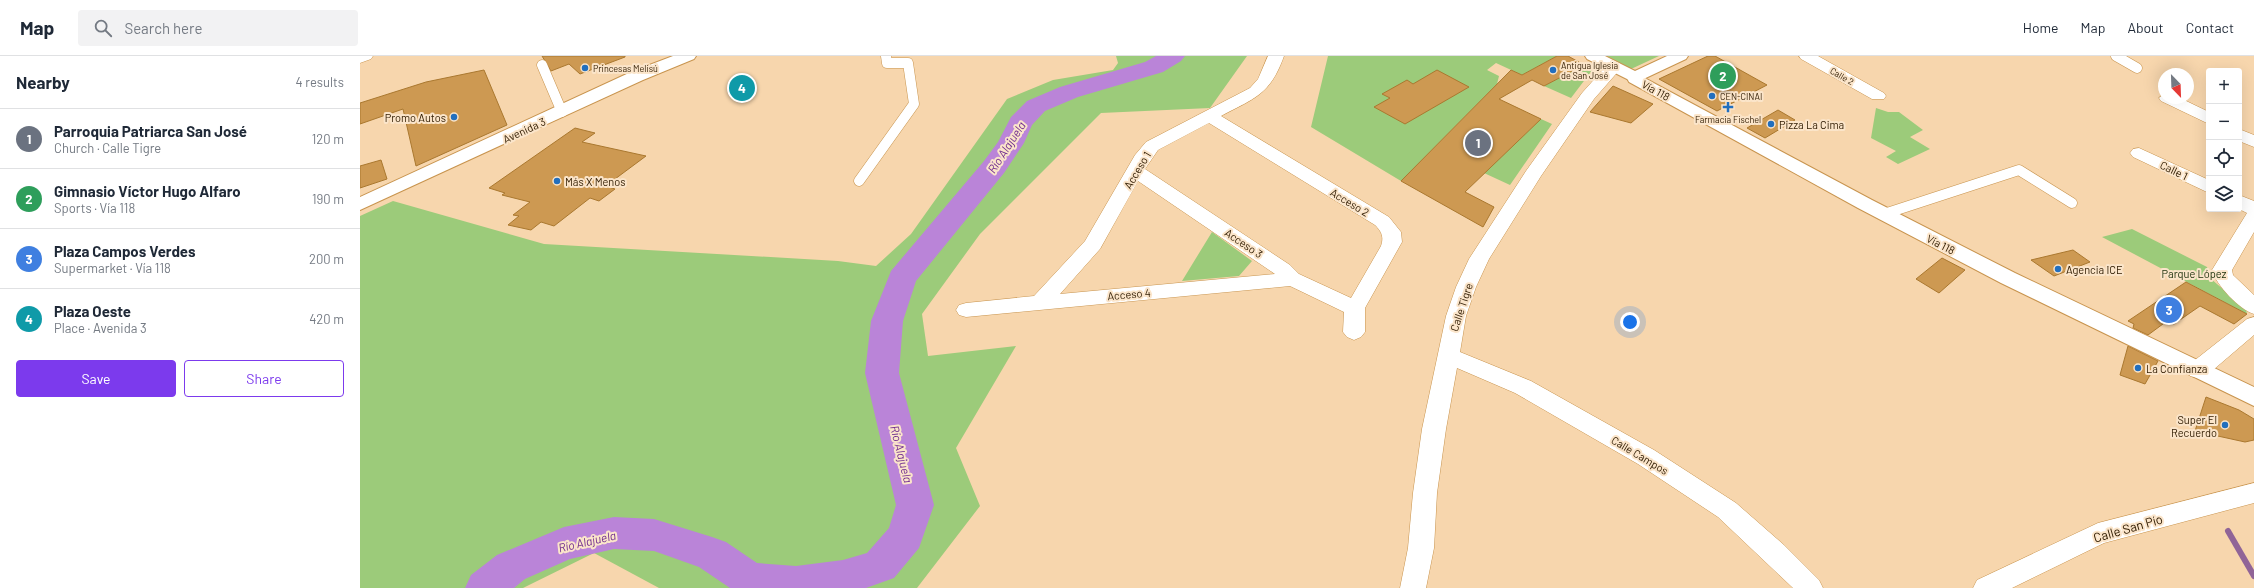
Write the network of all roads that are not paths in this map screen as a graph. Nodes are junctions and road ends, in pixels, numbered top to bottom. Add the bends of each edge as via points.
1 (365, 56) edge
2 (688, 56) edge
3 (886, 56) edge
4 (1276, 56) edge
5 (1593, 56) edge
6 (1680, 56) edge
7 (1807, 56) edge
8 (2116, 56) edge
9 (360, 58) edge
10 (542, 65) dead end
11 (1614, 67) junction
12 (2137, 68) dead end
13 (1635, 78) junction
14 (1878, 96) dead end
15 (2179, 104) edge
16 (562, 112) junction
17 (1210, 117) junction
18 (2206, 118) edge
19 (2242, 136) edge
20 (2254, 142) edge
21 (2139, 154) dead end
22 (1136, 171) junction
23 (859, 181) dead end
24 (2206, 186) edge
25 (2072, 203) dead end
26 (2242, 203) edge
27 (360, 204) edge
28 (2254, 209) edge
29 (1884, 214) junction
30 (2254, 216) edge
31 (1292, 279) junction
32 (1041, 302) junction
33 (2254, 307) edge
34 (1355, 308) junction
35 (966, 310) dead end
36 (2254, 324) edge
37 (1354, 332) dead end
38 (1448, 356) junction
39 (2198, 370) junction
40 (2254, 397) edge
41 (2254, 493) edge
42 (1413, 588) edge
43 (1810, 588) edge
44 (1986, 588) edge

1 - 9 street
2 - 16 main road, Avenida 3
3 - 23 lane via 887,63 908,63 914,104
4 - 17 street, Acceso 1 via 1264,84
5 - 11 main road
6 - 13 main road
7 - 14 street, Calle 2
8 - 12 lane
10 - 16 lane
11 - 13 main road
11 - 38 street, Calle Tigre via 1588,96 1479,259 1456,316
13 - 29 main road, Vía 118
15 - 18 street
16 - 27 main road, Avenida 3
17 - 22 street, Acceso 1 via 1152,146
17 - 34 street, Acceso 2 via 1382,221 1391,229 1394,238 1391,246
19 - 20 street
21 - 24 street, Calle 1
22 - 31 street, Acceso 3 via 1284,270
22 - 32 street, Acceso 1 via 1093,245
25 - 29 lane via 2019,170
26 - 28 street
29 - 39 main road, Vía 118 via 2008,278
30 - 33 street via 2222,270 2224,278
31 - 32 street, Acceso 4
31 - 34 street, Acceso 3
32 - 35 street, Acceso 4
34 - 37 street, Acceso 2
36 - 39 street
38 - 42 street, Calle Tigre via 1434,429 1421,548
38 - 43 street, Calle Campos via 1522,387 1646,457 1727,510
39 - 40 main road, Vía 118
41 - 44 street, Calle San Pío via 2098,534

